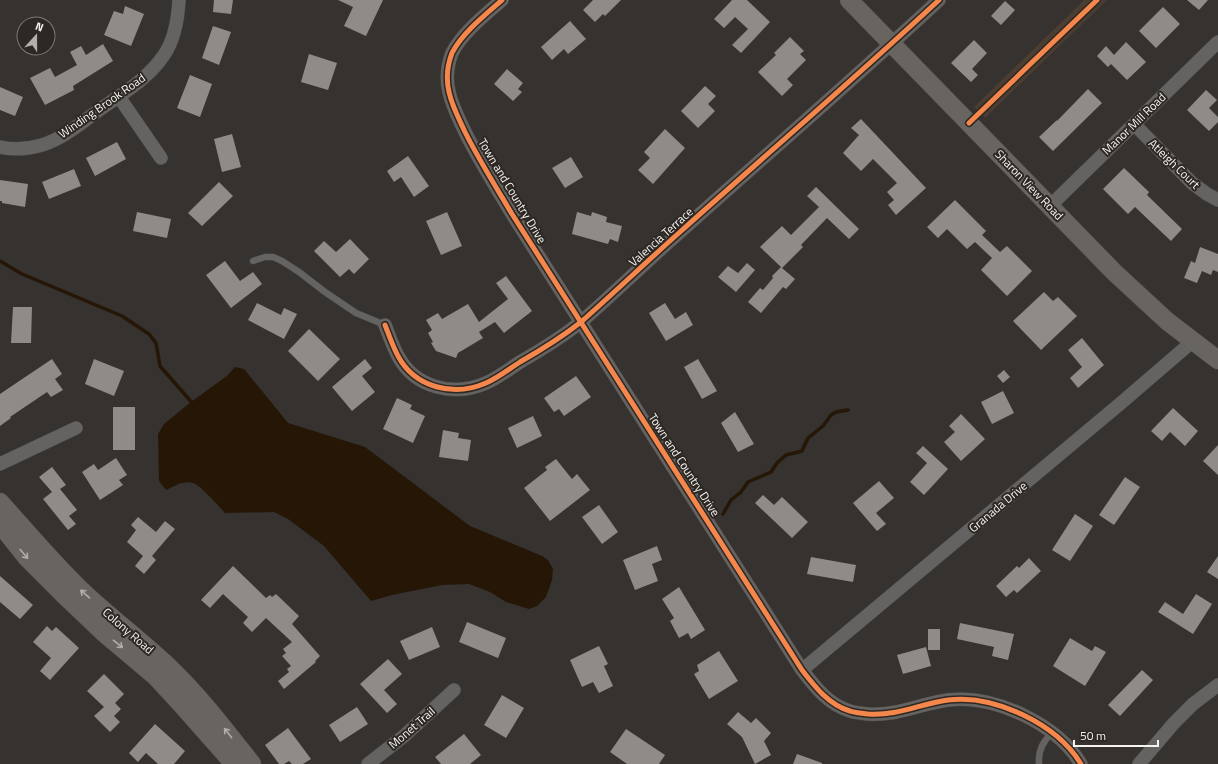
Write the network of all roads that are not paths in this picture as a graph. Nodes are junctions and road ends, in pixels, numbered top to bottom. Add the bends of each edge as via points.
1 (180, 0) edge
2 (502, 0) edge
3 (849, 0) edge
4 (939, 0) edge
5 (1218, 42) edge
6 (892, 44) junction
7 (119, 97) junction
8 (1134, 124) junction
9 (0, 147) edge
10 (161, 158) dead end
11 (1218, 200) edge
12 (1050, 206) junction
13 (253, 261) dead end
14 (581, 322) junction
15 (385, 325) joint
16 (1193, 342) junction
17 (1218, 360) edge
18 (76, 428) dead end
19 (0, 464) edge
20 (0, 502) edge
21 (0, 524) edge
22 (802, 670) junction
23 (1218, 685) edge
24 (454, 690) dead end
25 (1052, 732) junction
26 (234, 764) edge
27 (252, 764) edge
28 (368, 764) edge
29 (1039, 764) edge
30 (1081, 764) edge
31 (1139, 764) edge

1 - 7 street, Winding Brook Road via 173,37 165,54 144,78
2 - 14 street, Town and Country Drive via 474,25 453,53 447,73 449,94 479,160
3 - 6 main road, Sharon View Road
4 - 6 street, Valencia Terrace
5 - 8 street, Manor Mill Road
6 - 12 main road, Sharon View Road
6 - 14 street, Valencia Terrace
7 - 9 street, Winding Brook Road via 61,137 42,145 20,149
7 - 10 street
8 - 11 street, Atleigh Court via 1192,183
8 - 12 street, Manor Mill Road
12 - 16 main road, Sharon View Road via 1114,272
13 - 15 lane via 265,257 282,261 356,313
14 - 15 street, Valencia Terrace via 487,383 455,390 434,386 411,372 398,356
14 - 22 street, Town and Country Drive
16 - 17 main road, Sharon View Road
16 - 22 street, Granada Drive
18 - 19 street
27 -> 20 main road, Colony Road via 172,669 81,590
21 -> 26 main road, Colony Road via 27,558 58,589 104,633 155,676
22 - 25 street, Town and Country Drive via 825,697 854,713 887,714 947,700 966,699 1012,710
23 - 31 street via 1193,704
24 - 28 street, Monet Trail via 404,736
25 - 29 lane via 1045,740 1038,756
25 - 30 street, Town and Country Drive via 1073,752

